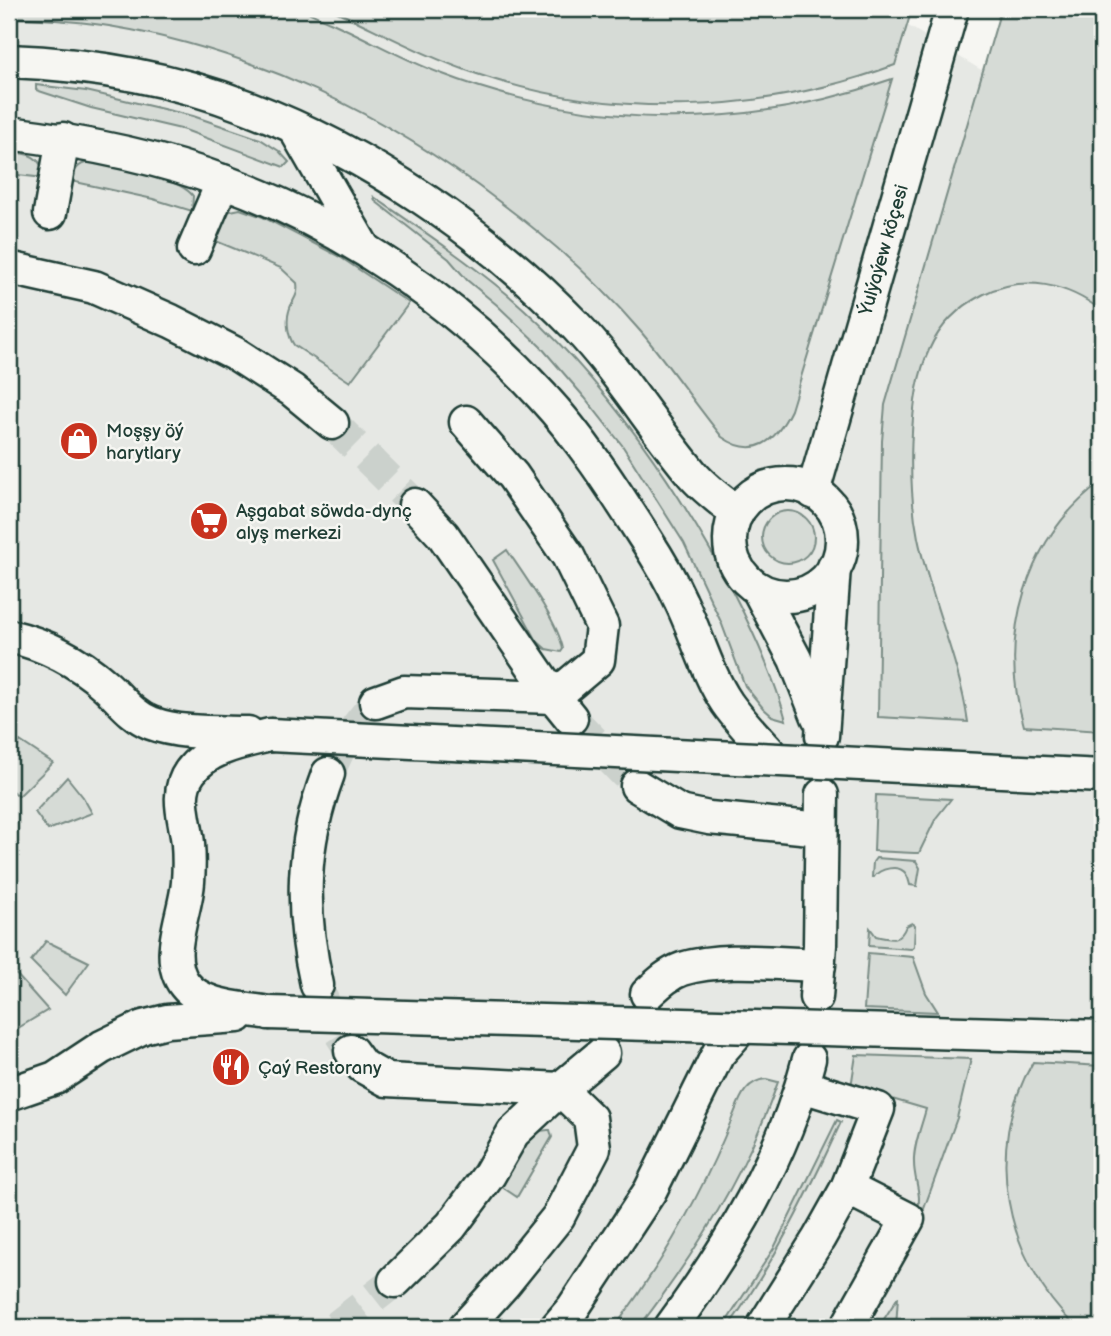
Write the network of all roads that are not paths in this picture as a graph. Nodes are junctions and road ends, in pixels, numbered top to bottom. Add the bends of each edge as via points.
1 (952, 9) edge
2 (9, 61) edge
3 (295, 129) junction
4 (9, 133) edge
5 (63, 139) junction
6 (223, 181) junction
7 (50, 213) dead end
8 (194, 249) dead end
9 (364, 249) junction
10 (9, 268) edge
11 (466, 422) dead end
12 (332, 423) tunnel mouth
13 (813, 492) junction
14 (415, 505) tunnel mouth
15 (737, 513) junction
16 (834, 567) junction
17 (758, 589) junction
18 (9, 636) edge
19 (376, 702) tunnel mouth
20 (563, 707) junction
21 (270, 735) junction
22 (776, 759) junction
23 (328, 774) tunnel mouth
24 (1102, 776) edge
25 (637, 786) tunnel mouth
26 (822, 795) dead end
27 (821, 829) junction
28 (819, 965) junction
29 (317, 985) tunnel mouth
30 (647, 994) dead end
31 (816, 997) dead end
32 (270, 1013) junction
33 (743, 1027) junction
34 (1102, 1037) edge
35 (351, 1051) tunnel mouth
36 (603, 1053) dead end
37 (560, 1089) junction
38 (9, 1094) edge
39 (847, 1188) junction
40 (395, 1281) tunnel mouth
41 (465, 1327) edge
42 (557, 1327) edge
43 (671, 1327) edge
44 (763, 1327) edge
45 (847, 1327) edge

1 - 13 street, Ýulýaýew köçesi
2 - 3 street via 110,72 188,88
3 - 9 street
3 - 15 street via 383,174 522,273 615,372 694,475
4 - 5 street
5 - 6 street
5 - 7 street
6 - 8 street
6 - 9 street
9 - 22 street via 499,352 578,439 655,555 728,705
10 - 12 street via 94,287 171,321 236,354
11 - 20 street via 513,476 568,556 602,626 598,660
13 - 15 street via 800,486 771,486 757,492
13 - 16 street via 825,500 839,525 840,554
14 - 20 street via 451,545
15 - 17 street via 730,540 732,555 746,580
16 - 17 street via 814,588 800,594
16 - 17 street via 822,732 794,659
18 - 21 street via 70,660 102,682 131,712 150,722 171,729
19 - 20 street via 404,692
21 - 22 street, bridge
21 - 32 street via 222,748 188,774 182,796 188,883 176,950 179,975 195,994 215,1003
22 - 24 street, bridge
23 - 29 street via 305,862 306,921
25 - 27 street via 680,812
26 - 27 street
27 - 28 street
28 - 30 street via 720,962 682,969
28 - 31 street
32 - 33 street, bridge
32 - 38 street via 143,1027 54,1078
33 - 34 street, bridge
33 - 42 street via 718,1054 650,1191
35 - 37 street via 362,1066 387,1080
36 - 37 street
37 - 40 street via 513,1133 451,1226
37 - 41 street via 590,1118 594,1148 558,1217
39 - 43 street via 878,1109 805,1072 794,1112 772,1161 701,1287
39 - 44 street
39 - 45 street via 908,1219

